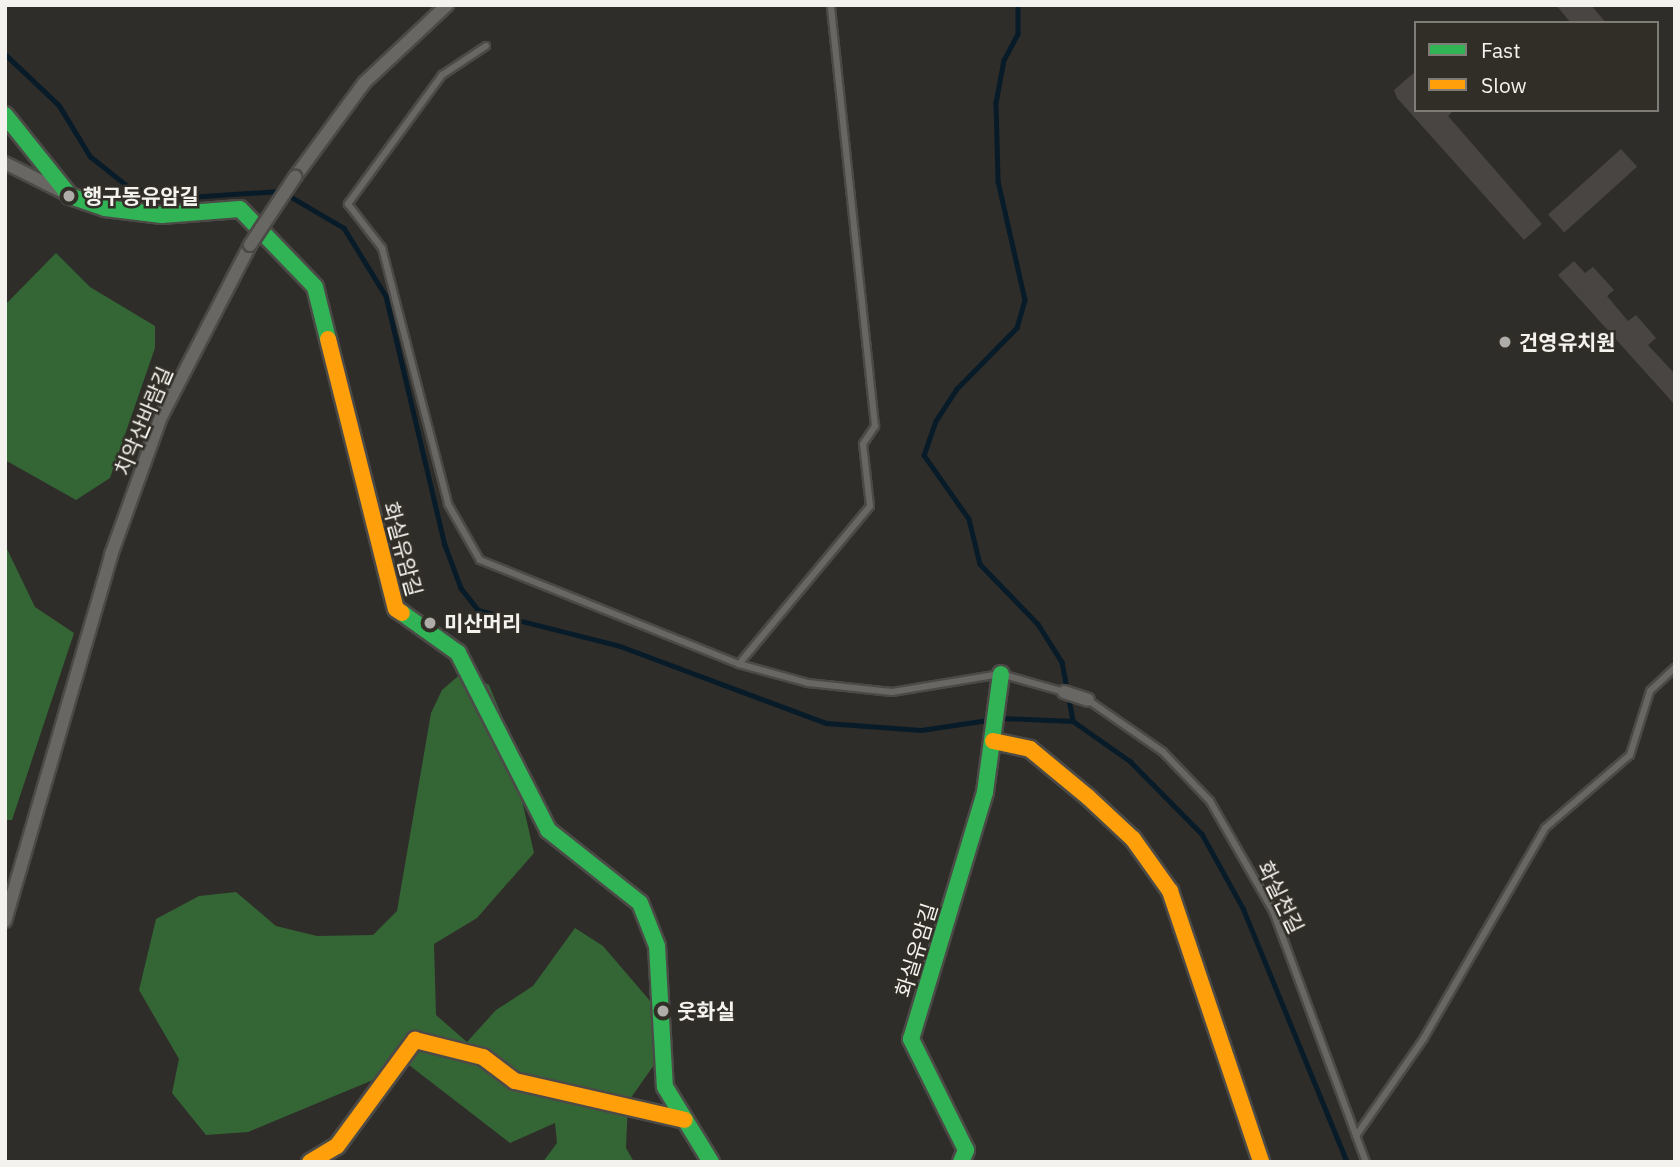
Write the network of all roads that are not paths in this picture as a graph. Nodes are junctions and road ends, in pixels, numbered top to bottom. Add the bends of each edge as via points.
1 (447, 5) edge
2 (831, 5) edge
3 (486, 46) dead end
4 (5, 115) edge
5 (5, 163) edge
6 (70, 196) junction
7 (739, 664) junction
8 (1675, 668) edge
9 (1001, 680) junction
10 (1064, 692) joint
11 (1088, 700) joint
12 (993, 741) junction
13 (5, 921) edge
14 (685, 1120) junction
15 (1356, 1136) junction
16 (310, 1162) edge
17 (711, 1162) edge
18 (961, 1162) edge
19 (1261, 1162) edge
20 (1366, 1162) edge

1 - 13 street, 치악산바람길, bridge via 364,83 295,177 250,245 161,416 111,555
2 - 7 lane via 875,426 863,444 870,506
3 - 7 lane via 442,75 348,204 382,248 448,504 480,561
4 - 6 street
5 - 6 street, 화실유암길
6 - 14 street, 화실유암길 via 105,208 162,215 240,209 315,287 396,609 458,653 548,830 640,902 657,946 665,1087
7 - 9 lane via 808,683 892,692
8 - 15 lane via 1650,691 1630,755 1545,828 1424,1038
9 - 10 lane
9 - 12 street, 화실유암길
10 - 11 street
11 - 15 lane, 화실천길 via 1163,752 1210,801 1273,911
12 - 18 street, 화실유암길 via 985,792 911,1039 966,1150
12 - 19 street via 1030,749 1088,797 1133,839 1170,891
14 - 16 street via 515,1081 483,1057 415,1040 337,1146
14 - 17 street, 화실유암길
15 - 20 lane, 화실천길

